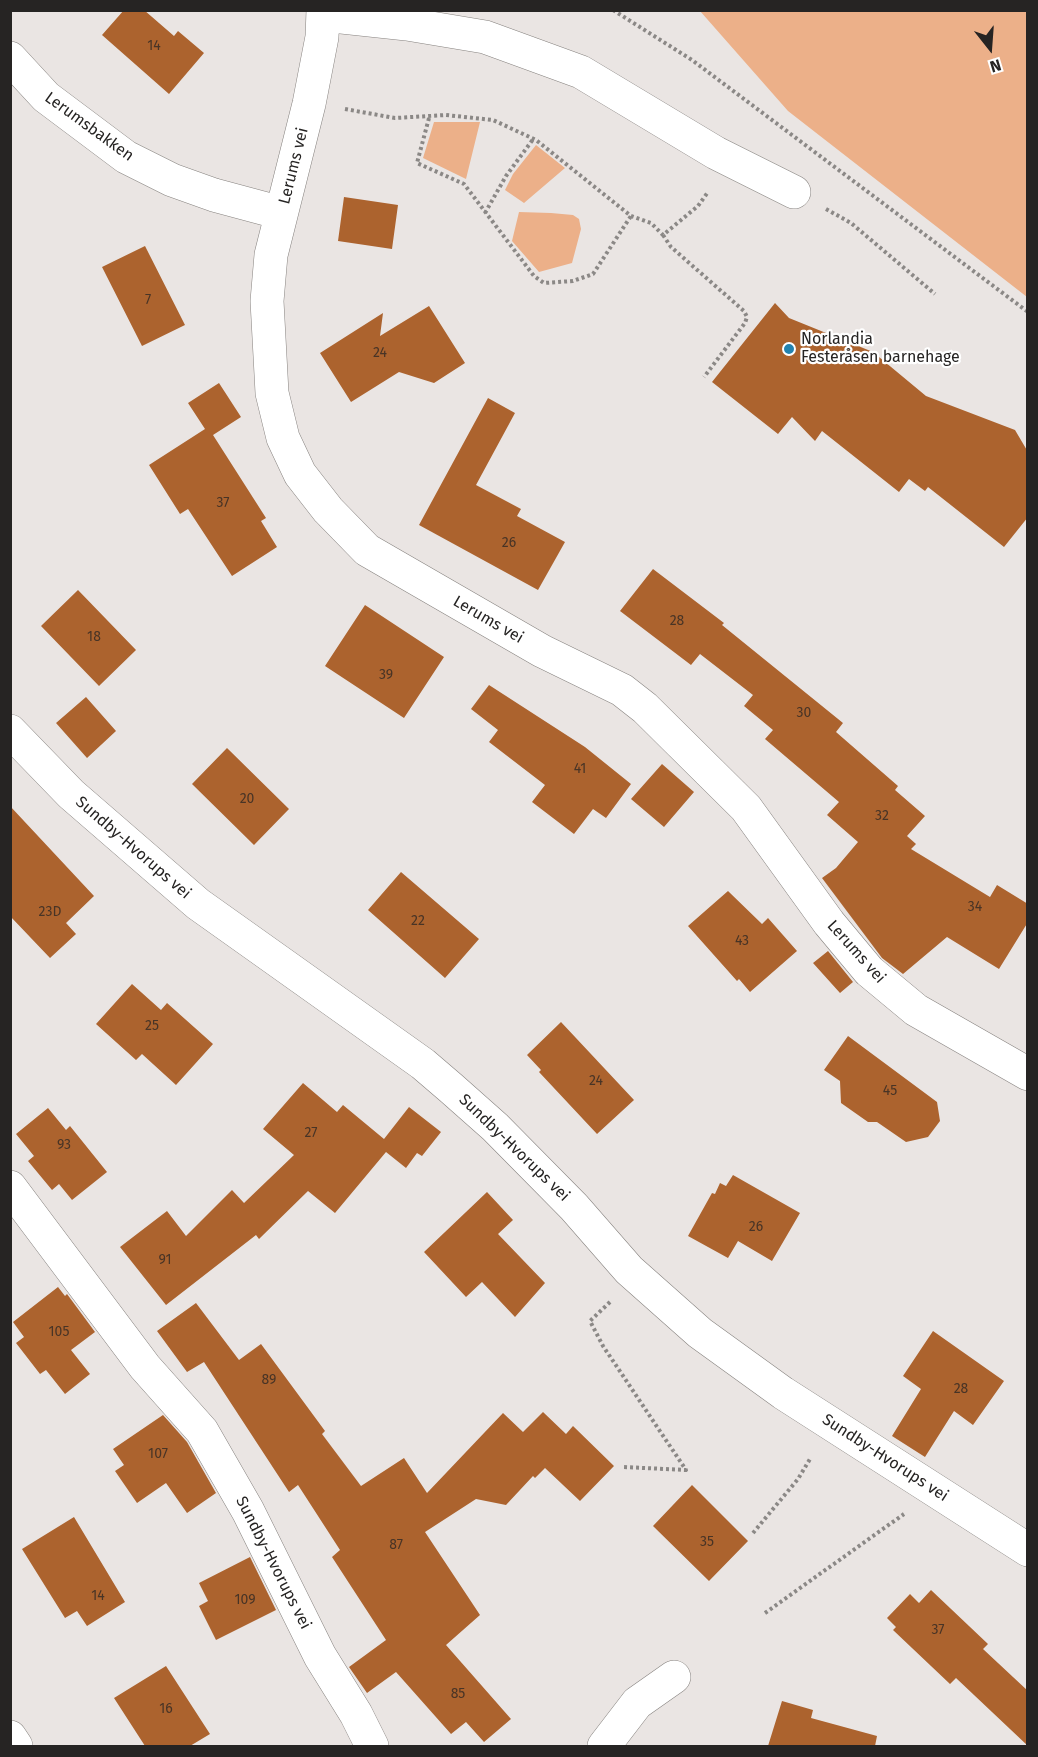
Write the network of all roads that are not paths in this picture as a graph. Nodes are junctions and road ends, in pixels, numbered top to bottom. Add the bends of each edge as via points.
1 (323, 13) edge
2 (10, 58) edge
3 (794, 192) road end
4 (282, 213) junction
5 (10, 730) edge
6 (1028, 1074) edge
7 (10, 1187) edge
8 (1028, 1550) edge
9 (674, 1677) dead end
10 (10, 1737) edge
11 (16, 1746) edge
12 (372, 1746) edge
13 (604, 1746) edge

1 - 3 street via 496,41 581,72
1 - 4 street, Lerums vei via 309,104
2 - 4 street, Lerumsbakken via 46,97 126,157 171,180
4 - 6 street, Lerums vei via 271,255 267,301 272,393 283,438 300,474 328,510 367,550 542,651 622,690 645,708 746,808 829,923 869,971 916,1010
5 - 8 street, Sundby-Hvorups vei via 71,794 198,904 451,1088 495,1127 636,1275 700,1333 783,1393
7 - 12 street, Sundby-Hvorups vei via 145,1367 202,1431 248,1511 320,1656
9 - 13 street via 637,1703
10 - 11 street

